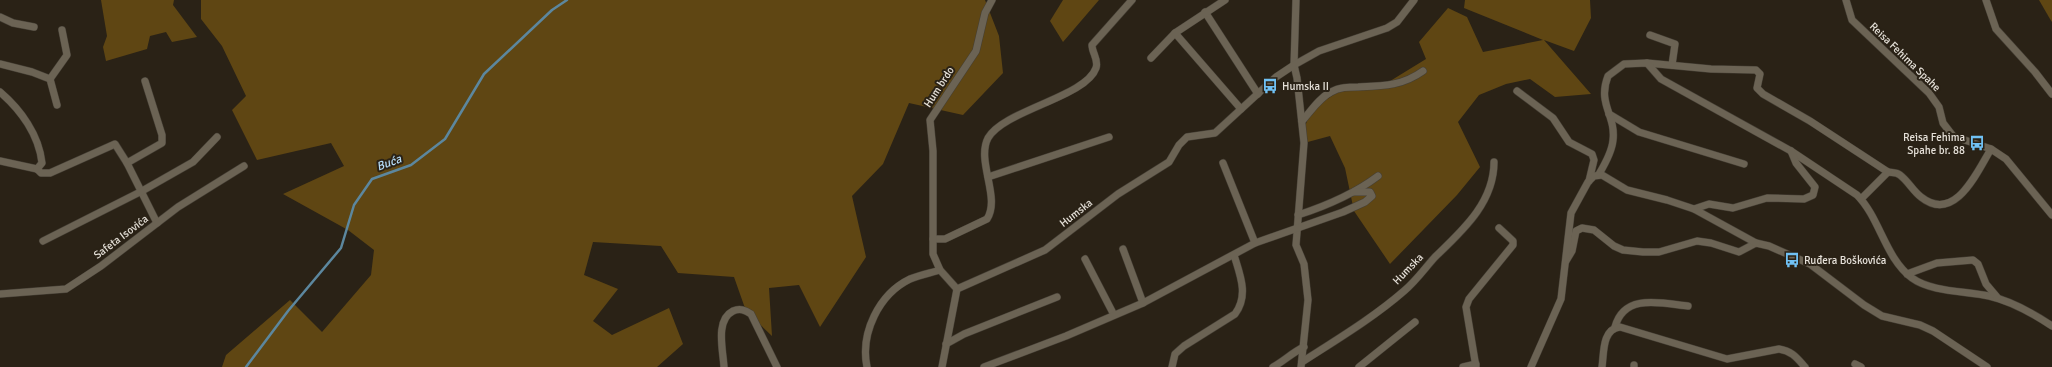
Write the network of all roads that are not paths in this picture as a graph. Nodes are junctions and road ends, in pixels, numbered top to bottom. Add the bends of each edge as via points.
1 (992, 0) edge
2 (1132, 0) edge
3 (1225, 0) edge
4 (1296, 0) edge
5 (1414, 0) edge
6 (1846, 0) edge
7 (1986, 0) edge
8 (1205, 12) junction
9 (0, 17) edge
10 (34, 27) dead end
11 (62, 30) dead end
12 (1175, 33) junction
13 (1650, 35) dead end
14 (1152, 58) dead end
15 (1647, 63) junction
16 (0, 64) edge
17 (1294, 65) junction
18 (1672, 66) junction
19 (1423, 71) dead end
20 (50, 79) junction
21 (146, 82) dead end
22 (1517, 91) dead end
23 (0, 92) edge
24 (1258, 94) junction
25 (2052, 94) edge
26 (57, 105) dead end
27 (1241, 109) junction
28 (1610, 114) junction
29 (1302, 121) junction
30 (217, 137) dead end
31 (1109, 137) dead end
32 (1991, 149) junction
33 (1791, 151) junction
34 (0, 161) edge
35 (1494, 162) dead end
36 (127, 163) junction
37 (1223, 163) dead end
38 (1744, 164) dead end
39 (244, 166) dead end
40 (37, 169) junction
41 (1888, 172) junction
42 (1599, 174) junction
43 (1378, 176) dead end
44 (988, 177) junction
45 (1588, 182) junction
46 (142, 191) junction
47 (1354, 192) junction
48 (1861, 199) junction
49 (1694, 209) junction
50 (2052, 215) edge
51 (1298, 216) junction
52 (157, 222) junction
53 (1297, 227) junction
54 (1499, 228) dead end
55 (933, 239) junction
56 (43, 241) dead end
57 (1255, 243) junction
58 (1756, 243) junction
59 (1123, 249) dead end
60 (1234, 254) junction
61 (1085, 259) dead end
62 (1566, 261) junction
63 (940, 270) junction
64 (1907, 274) junction
65 (957, 289) junction
66 (0, 294) edge
67 (1057, 297) dead end
68 (1999, 299) junction
69 (1143, 303) junction
70 (1688, 306) dead end
71 (1114, 315) junction
72 (1415, 322) dead end
73 (2052, 326) edge
74 (1615, 327) junction
75 (946, 344) junction
76 (1304, 347) junction
77 (1301, 364) edge
78 (1476, 366) edge
79 (724, 367) edge
80 (777, 367) edge
81 (867, 367) edge
82 (942, 367) edge
83 (984, 367) edge
84 (1172, 367) edge
85 (1273, 367) edge
86 (1359, 367) edge
87 (1463, 367) edge
88 (1531, 367) edge
89 (1602, 367) edge
90 (1805, 367) edge
91 (1987, 367) edge

1 - 55 street, Hum brdo via 976,51 930,120 933,151
2 - 44 street via 1092,45 1097,61 1094,73 1081,85 1004,123 989,136 985,152
3 - 8 street
4 - 17 street
5 - 17 street, Humska via 1397,22 1387,28 1319,51
6 - 32 street, Reisa Fehima Spahe via 1852,20 1929,93 1939,107 1943,123 1953,136
7 - 25 street via 1996,29
8 - 12 street
8 - 24 street
9 - 10 street via 13,23
11 - 20 street via 67,55
12 - 14 street
12 - 27 street
13 - 18 street via 1675,44
15 - 18 street
15 - 28 street via 1624,64 1610,72 1604,96
15 - 33 street via 1661,79
16 - 20 street
17 - 24 street, Humska
17 - 29 street, Humska
18 - 41 street via 1756,70 1760,74 1757,88 1760,92
19 - 29 street via 1411,80 1396,84 1345,87 1331,92 1319,101
20 - 26 street
21 - 36 street via 162,135 162,143
22 - 45 street via 1553,118 1566,140 1592,154 1594,160
23 - 40 street via 14,104 28,124 42,163
24 - 27 street, Humska
27 - 65 street, Humska via 1215,133 1187,137 1168,162 1118,194 1044,250
28 - 38 street via 1639,132
28 - 42 street via 1614,139
29 - 51 street, Humska via 1304,156
30 - 46 street via 193,162
31 - 44 street
32 - 41 street via 1964,193 1946,204 1927,201 1898,174
32 - 50 street, Reisa Fehima Spahe via 2006,159
33 - 48 street
33 - 49 street via 1796,163 1815,187 1811,196 1804,199 1767,198 1729,208 1709,204
34 - 40 street
35 - 77 street, Humska via 1494,177 1482,206 1456,237 1405,290
36 - 40 street via 114,144 50,173 41,173
36 - 46 street
37 - 57 street
39 - 52 street, Safeta Isovića
41 - 48 street
42 - 45 street
42 - 49 street via 1622,188
43 - 47 street
44 - 55 street via 991,213 987,218 945,239
45 - 62 street via 1570,218
46 - 52 street
46 - 56 street
47 - 51 street
47 - 53 street via 1370,192 1372,196 1343,212
48 - 64 street via 1888,247
49 - 58 street
51 - 53 street, Humska
52 - 66 street, Safeta Isovića via 101,266 66,289
53 - 57 street
53 - 76 street, Humska via 1296,245 1307,280
54 - 78 street via 1513,241 1513,245 1469,298 1466,307
55 - 63 street, Hum brdo via 933,254
57 - 60 street
58 - 62 street via 1739,252 1697,241 1659,252 1643,252 1618,248 1594,230 1580,228 1576,231
58 - 91 street via 1810,264 1882,316 1920,325 1933,331
59 - 69 street
60 - 69 street
60 - 84 street via 1243,285 1240,307 1235,314 1175,354
61 - 71 street
62 - 88 street via 1559,306
63 - 65 street, Hum brdo
63 - 81 street via 910,279 888,294 868,328
64 - 68 street via 1918,282 1931,286
64 - 68 street via 1937,263 1973,260 1978,264 1986,284
65 - 75 street
67 - 75 street via 964,334
68 - 73 street
69 - 71 street
70 - 74 street via 1642,302 1622,313 1617,318
71 - 83 street
72 - 86 street
74 - 89 street via 1607,335
74 - 90 street via 1624,327 1727,359 1784,350 1794,354
75 - 82 street
76 - 77 street, Humska
76 - 85 street
78 - 87 street
79 - 80 street via 723,321 728,313 744,310 751,314

